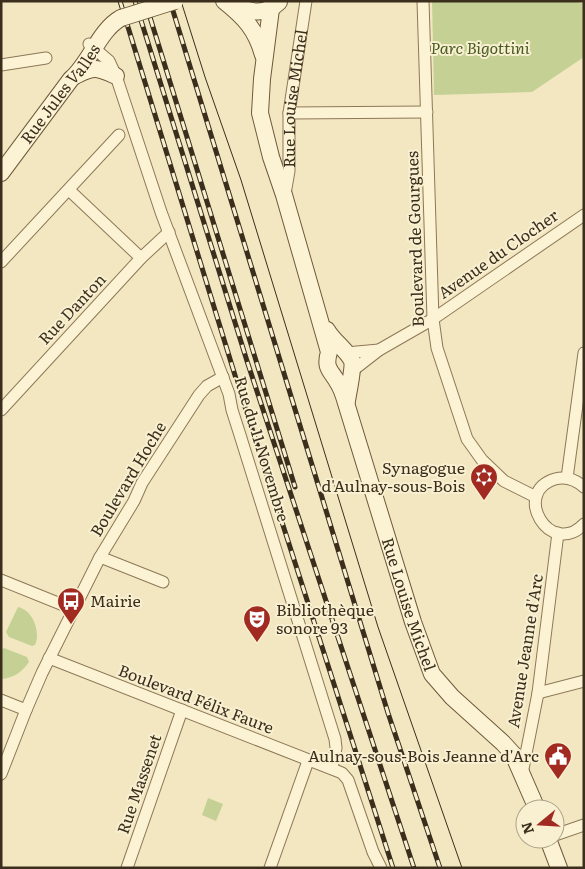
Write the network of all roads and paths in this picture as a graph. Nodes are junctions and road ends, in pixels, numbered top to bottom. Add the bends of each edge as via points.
1 (144, 1) edge
2 (176, 1) edge
3 (224, 1) edge
4 (232, 1) edge
5 (306, 1) edge
6 (423, 1) edge
7 (277, 5) edge
8 (120, 14) junction
9 (91, 46) junction
10 (46, 58) dead end
11 (264, 59) junction
12 (1, 65) edge
13 (77, 74) junction
14 (116, 76) junction
15 (427, 112) junction
16 (289, 113) junction
17 (119, 135) dead end
18 (1, 163) edge
19 (1, 173) edge
20 (69, 190) junction
21 (283, 193) junction
22 (584, 215) edge
23 (169, 232) junction
24 (141, 258) junction
25 (1, 262) edge
26 (433, 319) junction
27 (379, 350) junction
28 (339, 351) junction
29 (584, 353) edge
30 (223, 377) junction
31 (346, 377) junction
32 (1, 410) edge
33 (567, 478) junction
34 (584, 487) edge
35 (536, 497) junction
36 (584, 524) edge
37 (558, 533) junction
38 (100, 557) junction
39 (1, 580) edge
40 (163, 582) dead end
41 (73, 609) junction
42 (49, 658) junction
43 (584, 681) edge
44 (538, 693) junction
45 (1, 700) edge
46 (26, 710) junction
47 (182, 710) junction
48 (308, 761) junction
49 (332, 768) junction
50 (1, 774) edge
51 (522, 774) junction
52 (533, 799) edge
53 (584, 825) edge
54 (565, 832) edge
55 (552, 849) edge
56 (127, 868) edge
57 (270, 868) edge
58 (381, 868) edge
59 (559, 868) edge

1 - 8 street
2 - 8 street, bridge
3 - 11 street via 251,26 260,42
4 - 7 street via 253,12
5 - 16 street, Rue Louise Michel
6 - 15 street, Boulevard de Gourgues
7 - 11 street, Rue Louise Michel
7 - 21 street, Rue Louise Michel via 269,113
8 - 9 street, Rue Jules Valles via 106,20
9 - 13 street, Rue Jules Valles
9 - 14 street, Rue du 11 Novembre via 109,61
9 - 18 street, Rue Jules Valles
10 - 12 street
11 - 21 street, Rue Louise Michel via 260,113
13 - 14 street via 90,68
13 - 19 street, Rue Jules Valles
14 - 23 street, Rue du 11 Novembre
15 - 16 street
15 - 26 street, Boulevard de Gourgues
16 - 21 street, Rue Louise Michel via 289,171
17 - 20 street
20 - 24 street
20 - 25 street
21 - 28 street, Rue Louise Michel via 320,319
22 - 26 street, Avenue du Clocher
23 - 24 street, Rue Danton
23 - 30 street, Rue du 11 Novembre
24 - 32 street, Rue Danton
26 - 27 street, Avenue du Clocher
26 - 35 street, Boulevard de Gourgues via 438,348 467,439 482,460 504,481
27 - 28 street, Avenue du Clocher
27 - 31 street, Avenue du Clocher
28 - 31 street, Rue Louise Michel via 352,360
28 - 31 street, Rue Louise Michel via 328,357 328,369 331,374
29 - 33 street
30 - 38 street, Boulevard Hoche via 207,386 199,396 142,483
30 - 49 street, Rue du 11 Novembre via 335,739
31 - 51 street, Rue Louise Michel via 346,403 432,674 452,698 513,754
33 - 34 street
33 - 35 street via 551,480
35 - 37 street via 537,516 549,530
36 - 37 street via 567,533
37 - 44 street, Avenue Jeanne d'Arc
38 - 40 street
38 - 41 street, Boulevard Hoche
39 - 41 street
41 - 42 street, Boulevard Hoche
42 - 46 street, Boulevard Hoche
42 - 47 street, Boulevard Félix Faure
43 - 44 street
44 - 51 street, Avenue Jeanne d'Arc
45 - 46 street
46 - 50 street, Boulevard Hoche
47 - 48 street, Boulevard Félix Faure
47 - 56 street, Rue Massenet
48 - 49 street, Boulevard Félix Faure
48 - 57 street
49 - 58 street via 348,780
51 - 52 street, Rue Louise Michel
53 - 54 street
55 - 59 street

